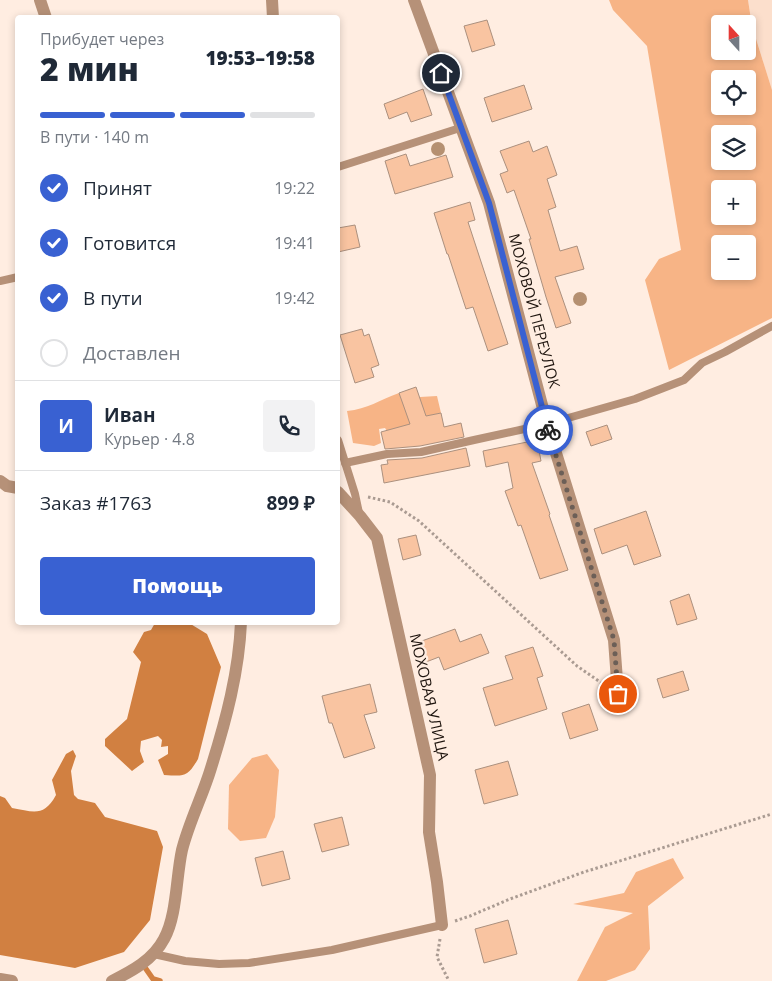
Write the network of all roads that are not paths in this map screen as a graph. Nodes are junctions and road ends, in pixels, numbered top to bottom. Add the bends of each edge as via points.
1 (40, 0) edge
2 (272, 0) edge
3 (414, 0) edge
4 (45, 15) edge
5 (273, 15) edge
6 (460, 128) junction
7 (340, 166) edge
8 (15, 278) edge
9 (0, 281) edge
10 (772, 326) edge
11 (546, 424) junction
12 (340, 447) edge
13 (345, 463) junction
14 (0, 482) edge
15 (15, 487) edge
16 (340, 494) edge
17 (360, 516) junction
18 (241, 625) edge
19 (618, 694) road end
20 (442, 924) joint
21 (154, 954) junction
22 (0, 979) edge
23 (12, 981) edge
24 (112, 981) edge

1 - 4 street
2 - 5 street
3 - 6 street, МОХОВОЙ ПЕРЕУЛОК
6 - 7 lane
6 - 11 street, МОХОВОЙ ПЕРЕУЛОК via 489,203
8 - 9 lane
10 - 11 lane via 702,363 684,380 635,399
11 - 13 lane via 422,452 386,454
11 - 19 street, МОХОВОЙ ПЕРЕУЛОК via 614,640
12 - 13 lane
13 - 17 lane
14 - 15 street
16 - 17 street, МОХОВАЯ УЛИЦА
17 - 20 street, МОХОВАЯ УЛИЦА via 377,538 430,775 429,832
18 - 21 street via 232,694 212,768 185,842 171,922 165,939
20 - 21 lane via 332,950 249,962 194,962
21 - 24 street via 134,971
22 - 23 street

